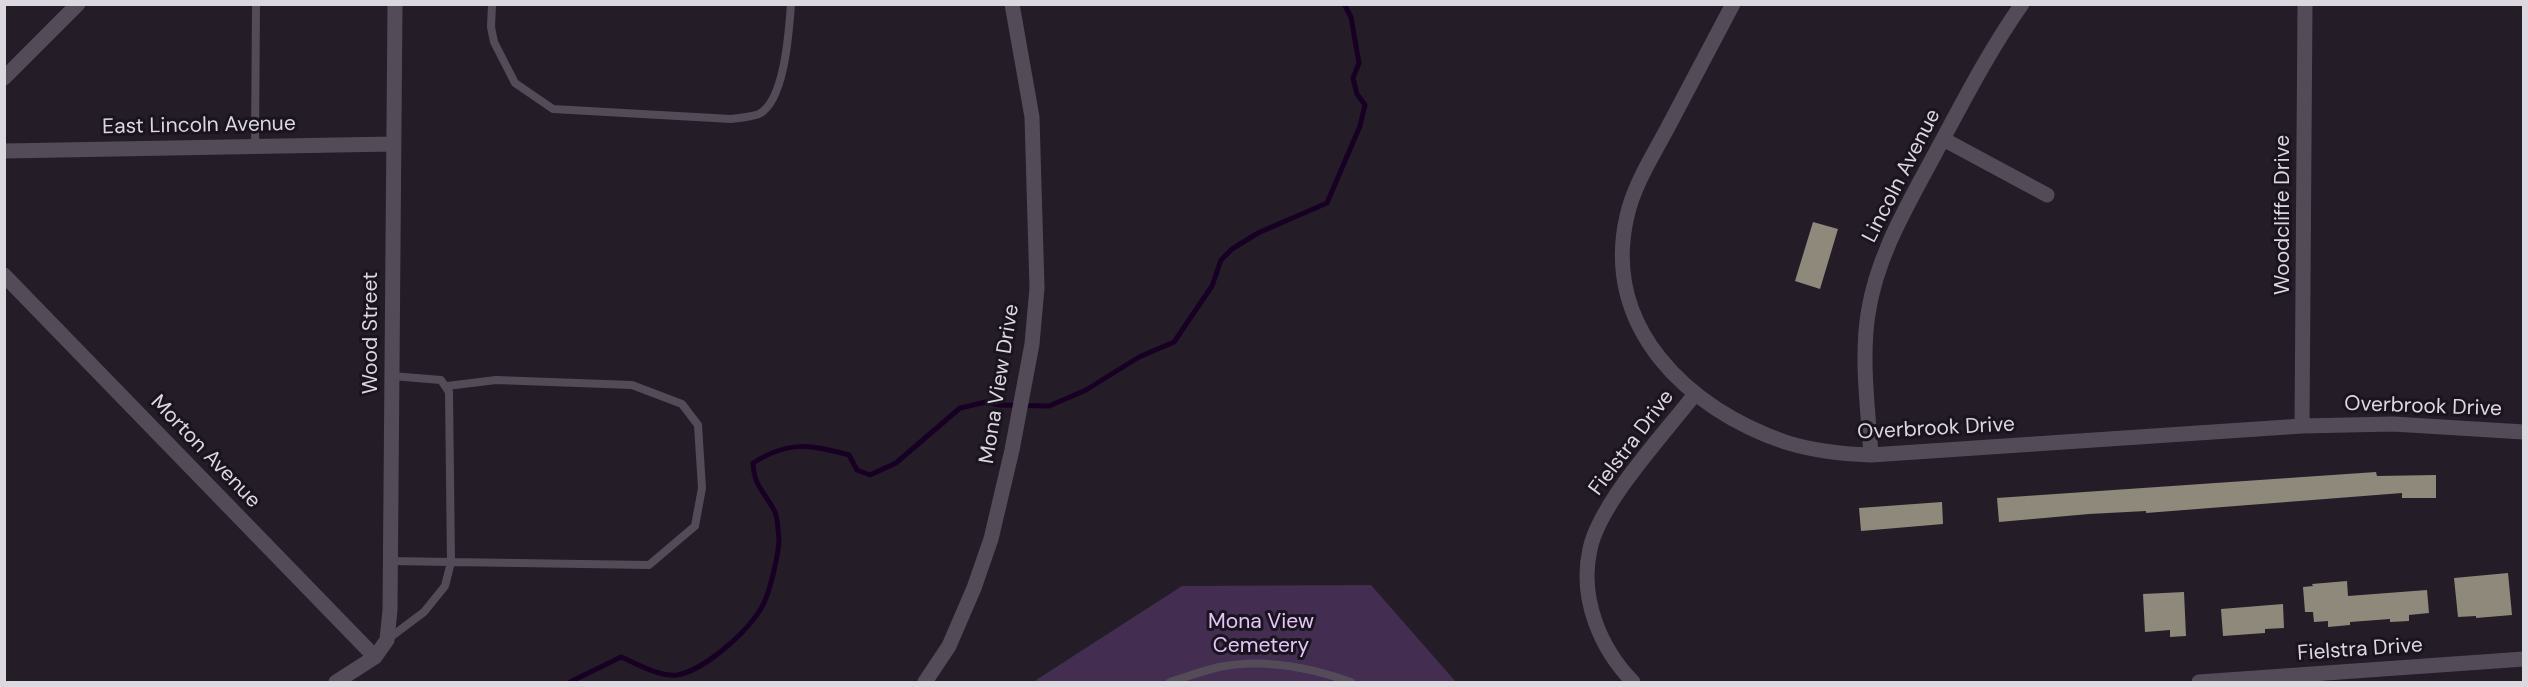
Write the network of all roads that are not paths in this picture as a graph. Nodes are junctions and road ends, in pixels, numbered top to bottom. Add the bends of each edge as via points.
1 (78, 4) edge
2 (256, 4) edge
3 (395, 4) edge
4 (492, 4) edge
5 (791, 4) edge
6 (1012, 4) edge
7 (1732, 4) edge
8 (2022, 4) edge
9 (2305, 4) edge
10 (4, 78) edge
11 (1943, 139) junction
12 (393, 144) junction
13 (255, 146) junction
14 (4, 152) edge
15 (2047, 195) dead end
16 (4, 275) edge
17 (392, 376) junction
18 (447, 386) junction
19 (1695, 394) junction
20 (2302, 426) junction
21 (2523, 432) edge
22 (1870, 455) junction
23 (391, 561) junction
24 (451, 562) junction
25 (387, 640) junction
26 (375, 657) junction
27 (2523, 659) edge
28 (336, 682) edge
29 (926, 682) edge
30 (1170, 682) edge
31 (1351, 682) edge
32 (1634, 682) edge
33 (2199, 682) edge

1 - 10 street
2 - 13 lane
3 - 12 street, Wood Street
4 - 5 lane via 494,42 515,82 553,110 731,119 760,113 776,93 787,49
6 - 29 street, Mona View Drive via 1032,117 1035,310 1023,397 991,539 950,646
7 - 19 street, Overbrook Drive via 1633,193 1622,242 1626,285 1635,318 1650,348
8 - 11 street, Lincoln Avenue via 1994,44
9 - 20 street, Woodcliffe Drive
11 - 15 street
11 - 22 street, Lincoln Avenue via 1891,238 1874,284 1866,362
12 - 13 street, East Lincoln Avenue
12 - 17 street, Wood Street
13 - 14 street, East Lincoln Avenue
16 - 26 street, Morton Avenue
17 - 18 lane via 441,380
17 - 23 street, Wood Street
18 - 24 lane
18 - 24 lane via 496,380 632,385 682,404 698,425 702,488 695,526 650,566
19 - 22 street, Overbrook Drive via 1725,414 1787,442
19 - 32 street, Fielstra Drive via 1627,480 1605,514 1590,548 1588,583 1601,640
20 - 21 street, Overbrook Drive via 2393,424
20 - 22 street, Overbrook Drive
23 - 24 lane
23 - 25 street, Wood Street
24 - 25 lane via 445,586 424,612
25 - 26 street, Wood Street
26 - 28 street
27 - 33 street, Fielstra Drive
30 - 31 lane via 1218,667 1250,663 1286,665

